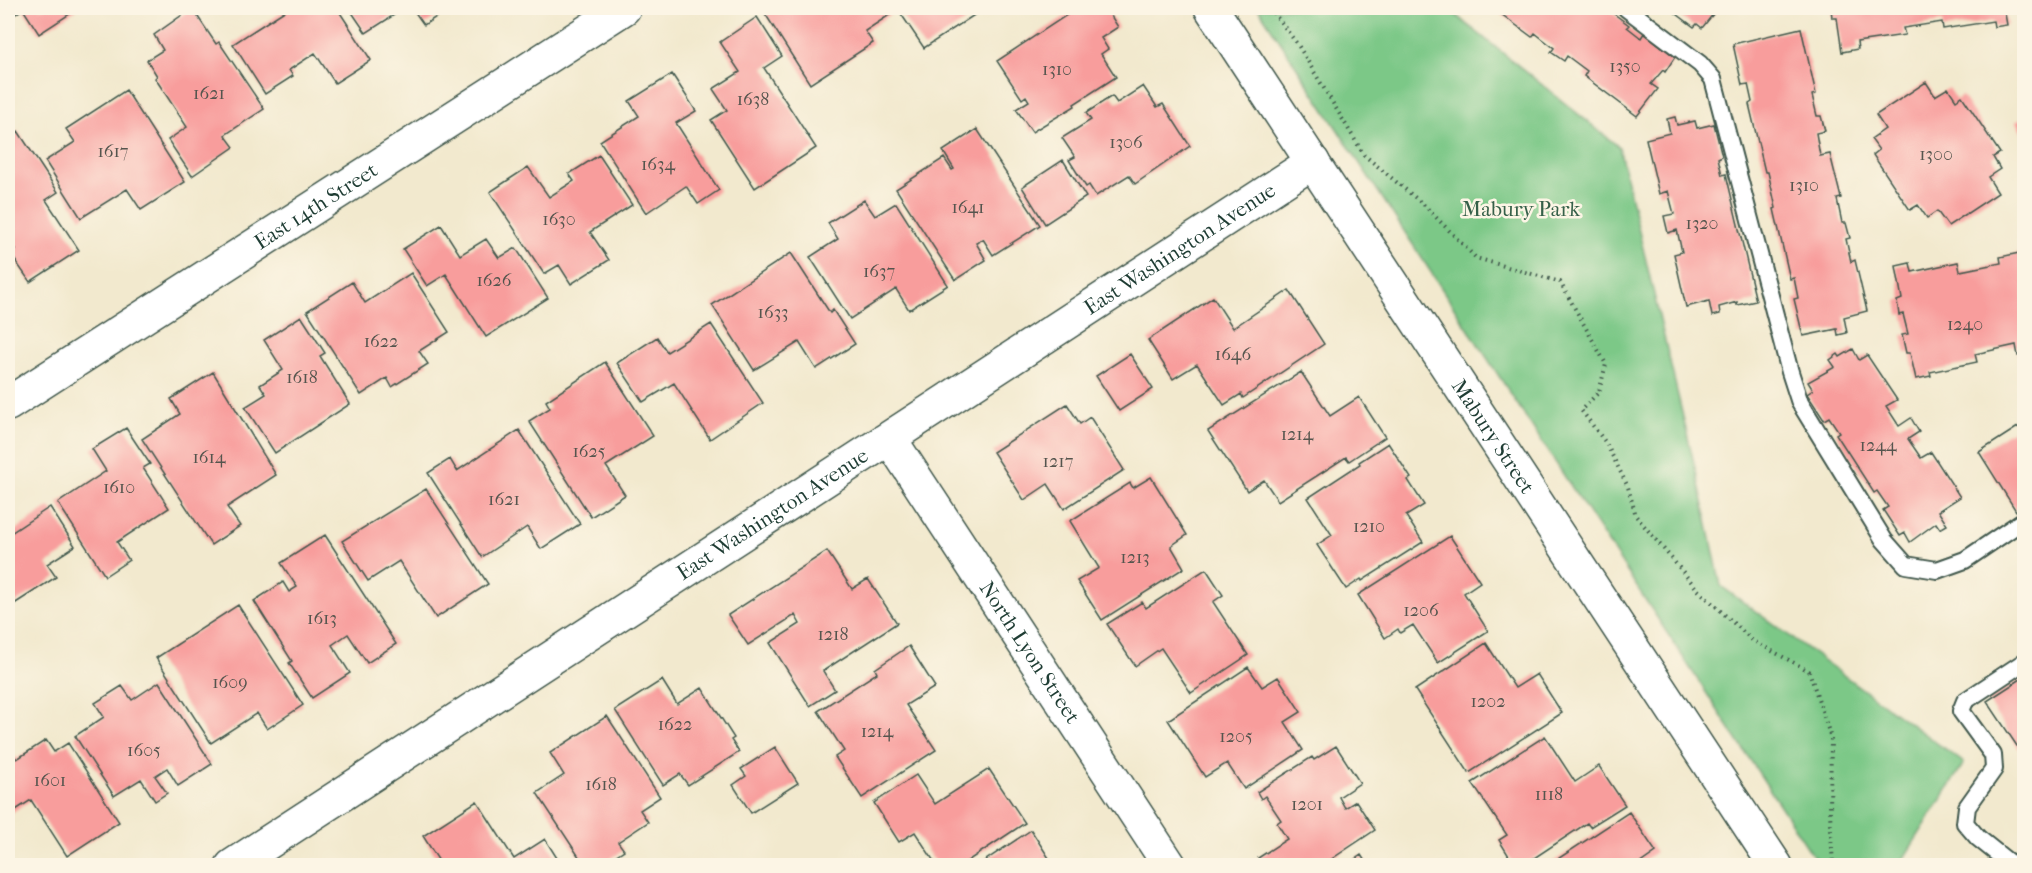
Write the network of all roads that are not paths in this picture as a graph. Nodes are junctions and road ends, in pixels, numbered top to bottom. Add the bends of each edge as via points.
1 (624, 8) edge
2 (1211, 8) edge
3 (1626, 8) edge
4 (1312, 162) junction
5 (8, 404) edge
6 (890, 438) junction
7 (2025, 520) edge
8 (2025, 662) edge
9 (232, 866) edge
10 (1170, 866) edge
11 (1776, 866) edge
12 (2013, 866) edge

1 - 5 street, East 14th Street
2 - 4 street, Mabury Street
3 - 7 lane via 1700,64 1713,79 1800,403 1884,540 1905,565 1937,570 1965,560
4 - 6 street, East Washington Avenue
4 - 11 street, Mabury Street
6 - 9 street, East Washington Avenue
6 - 10 street, North Lyon Street
8 - 12 lane via 1965,701 1961,711 1993,755 1994,769 1966,807 1965,823

